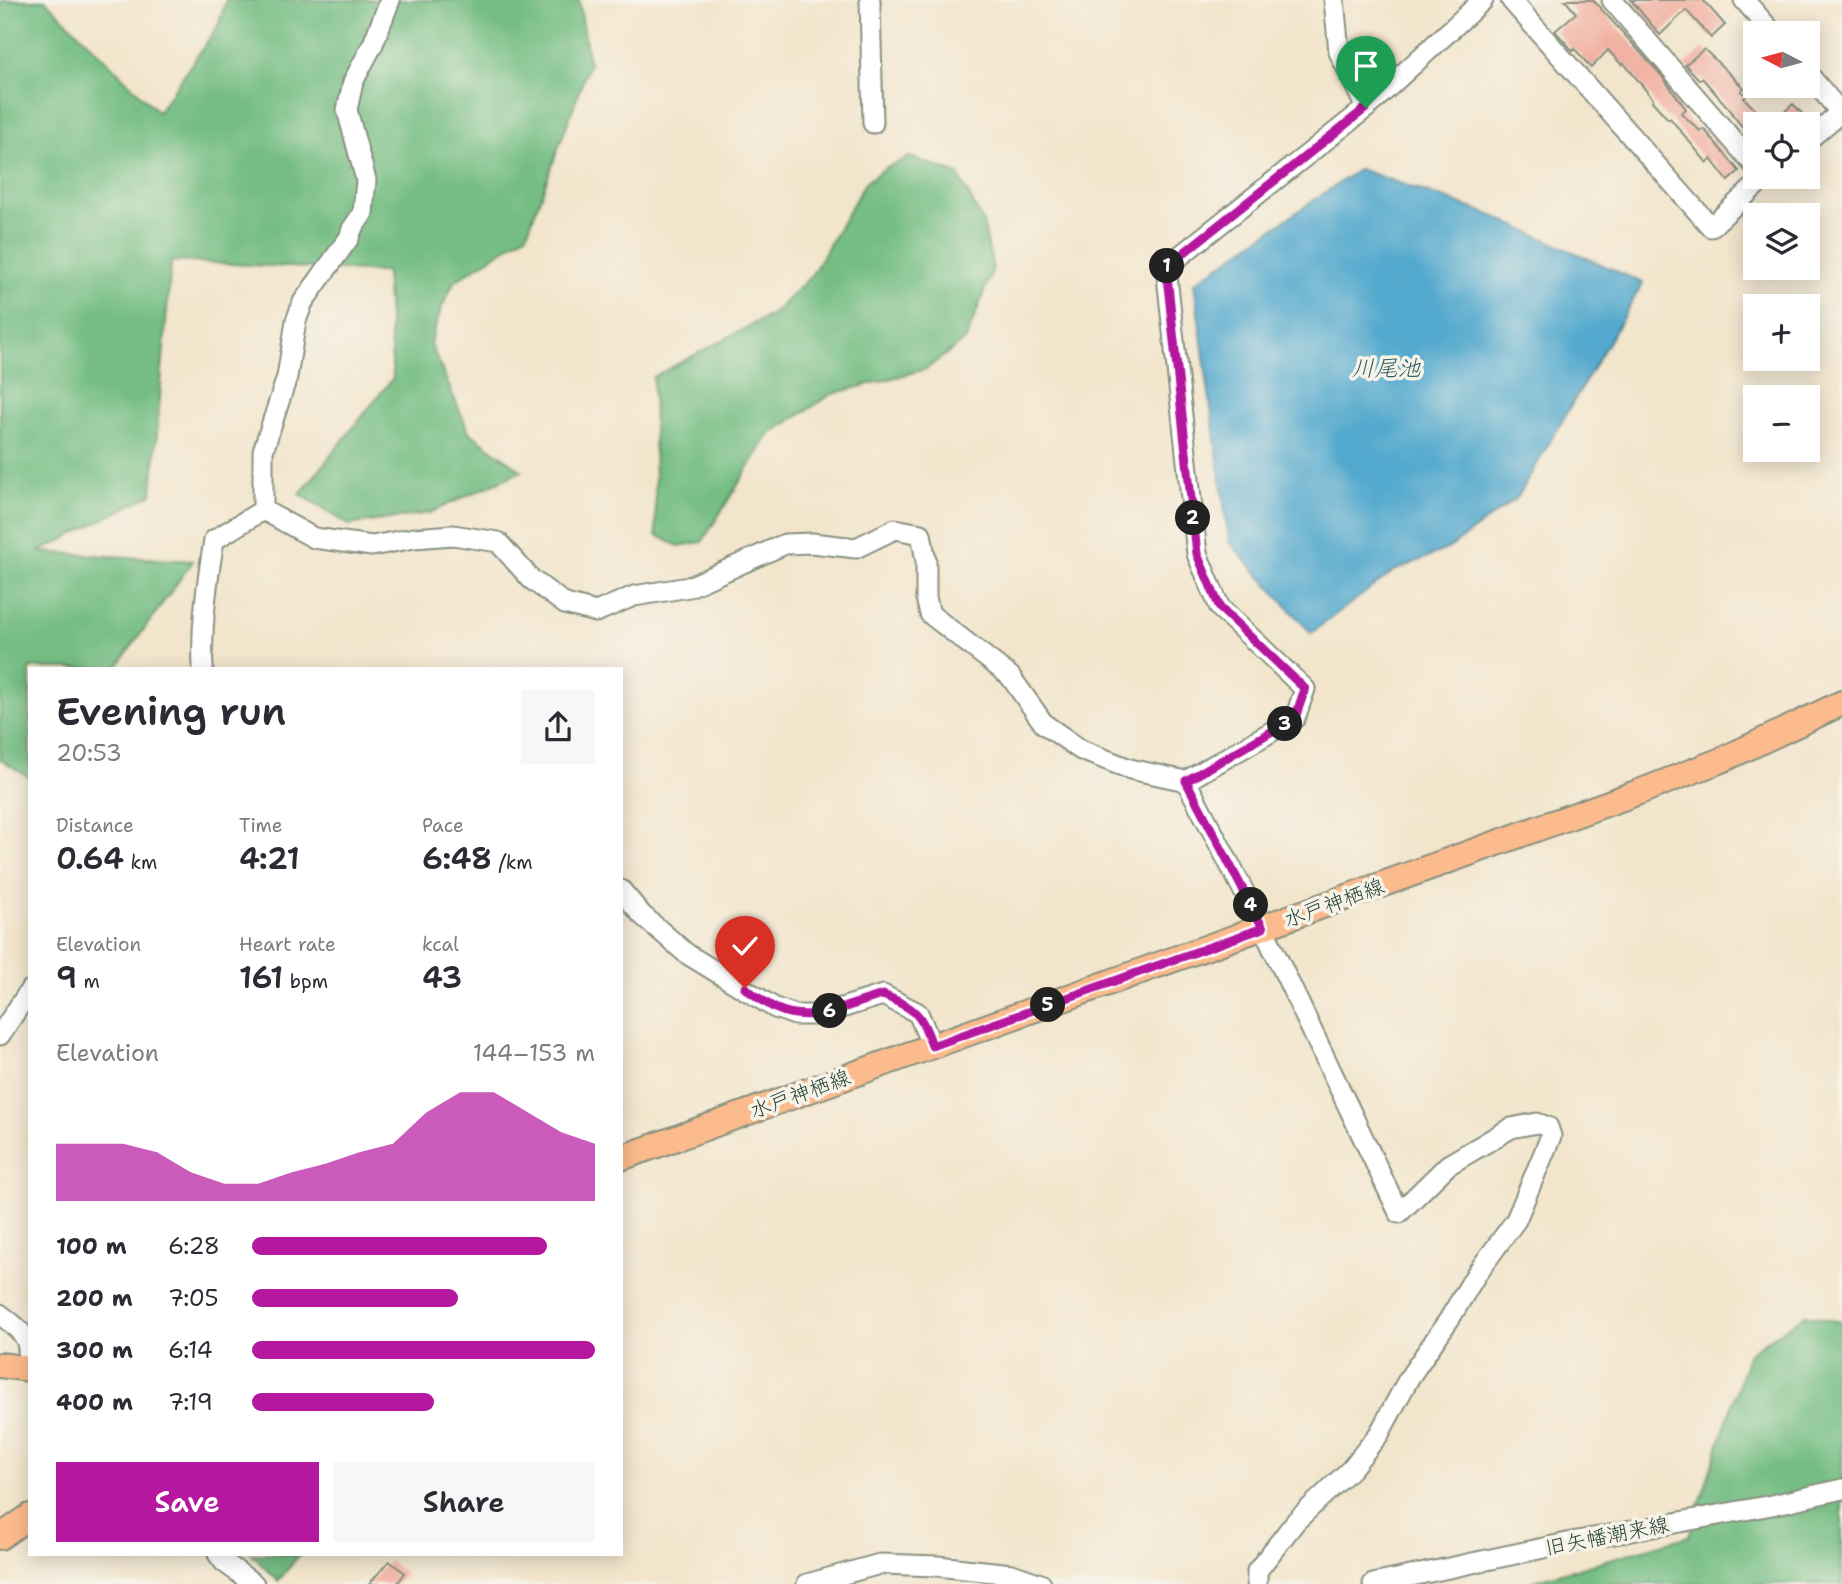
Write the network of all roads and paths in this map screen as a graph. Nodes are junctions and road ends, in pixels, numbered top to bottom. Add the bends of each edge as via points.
1 (390, 0) edge
2 (870, 0) edge
3 (1334, 0) edge
4 (1483, 0) edge
5 (1511, 0) edge
6 (1612, 0) edge
7 (1744, 0) edge
8 (1762, 21) edge
9 (1820, 87) edge
10 (1366, 108) junction
11 (1842, 112) edge
12 (873, 123) dead end
13 (1820, 130) edge
14 (1743, 152) edge
15 (1752, 189) edge
16 (263, 510) junction
17 (203, 667) edge
18 (1842, 703) edge
19 (1186, 781) junction
20 (623, 892) edge
21 (1263, 928) junction
22 (28, 993) edge
23 (0, 1035) edge
24 (932, 1046) junction
25 (623, 1157) edge
26 (0, 1314) edge
27 (28, 1350) edge
28 (0, 1365) edge
29 (28, 1368) edge
30 (1842, 1489) edge
31 (28, 1517) edge
32 (0, 1537) edge
33 (220, 1556) edge
34 (254, 1584) edge
35 (807, 1584) edge
36 (1041, 1584) edge
37 (1257, 1584) edge
38 (1373, 1584) edge

1 - 16 street via 353,82 346,110 366,180 363,213 303,302 296,321 287,377 263,451
2 - 12 street
3 - 10 street via 1339,52
4 - 10 street
5 - 15 street via 1711,227
6 - 14 street
7 - 8 street
9 - 11 street
10 - 19 street via 1166,267 1197,554 1220,608 1305,689 1295,718
11 - 13 street
16 - 17 street via 214,540 204,607
16 - 19 street via 314,538 372,546 453,535 498,542 531,579 565,604 596,612 634,596 689,587 785,544 856,548 895,529 921,534 930,614 1010,676 1044,724 1081,750 1130,769
18 - 21 main road, 水戸神栖線 via 1651,788
19 - 21 street
20 - 24 street via 687,954 775,1008 795,1015 819,1015 883,995 918,1013
21 - 24 main road, 水戸神栖線
21 - 37 street via 1399,1213 1448,1165 1511,1128 1537,1123 1548,1127 1551,1136 1516,1220 1409,1378 1379,1434 1351,1469 1296,1521 1257,1571
22 - 23 street
24 - 25 main road, 水戸神栖線
26 - 27 street via 24,1334
28 - 29 main road
30 - 38 street, 旧矢幡潮来線
31 - 32 main road
33 - 34 street
35 - 36 street via 880,1564 1012,1574

